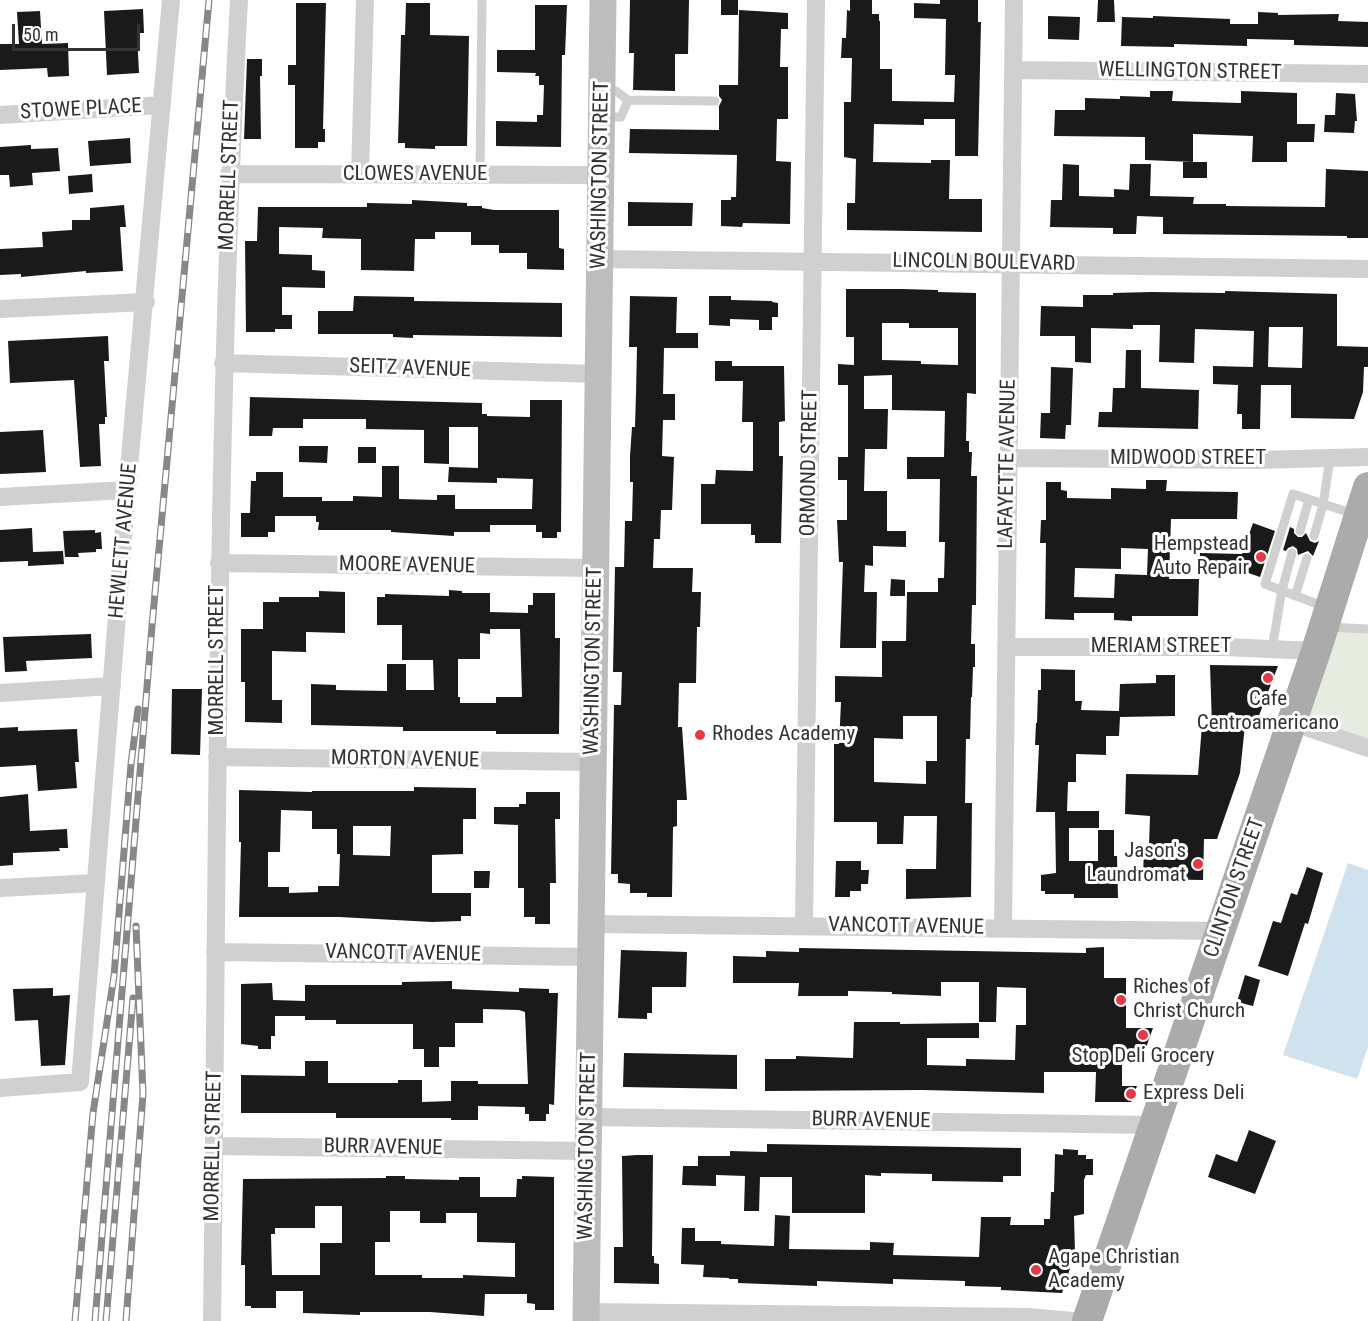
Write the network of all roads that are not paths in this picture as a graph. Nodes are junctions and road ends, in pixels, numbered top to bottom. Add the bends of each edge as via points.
1 (171, 0) edge
2 (238, 0) edge
3 (364, 0) edge
4 (482, 0) edge
5 (603, 0) edge
6 (816, 0) edge
7 (1014, 0) edge
8 (1013, 70) junction
9 (1368, 74) edge
10 (628, 100) junction
11 (715, 100) dead end
12 (601, 104) junction
13 (162, 105) junction
14 (0, 115) edge
15 (229, 174) junction
16 (360, 174) junction
17 (480, 175) junction
18 (601, 175) junction
19 (599, 259) junction
20 (813, 260) junction
21 (1010, 264) junction
22 (1368, 269) edge
23 (146, 302) junction
24 (0, 309) edge
25 (223, 363) junction
26 (598, 374) junction
27 (1368, 457) edge
28 (1008, 458) junction
29 (1330, 458) junction
30 (1368, 487) edge
31 (127, 490) junction
32 (0, 497) edge
33 (1309, 500) junction
34 (1323, 504) junction
35 (1359, 515) junction
36 (1300, 531) dead end
37 (1314, 536) dead end
38 (1292, 553) dead end
39 (1307, 558) dead end
40 (219, 563) junction
41 (596, 568) junction
42 (1282, 590) junction
43 (1295, 596) junction
44 (1322, 629) junction
45 (1368, 629) edge
46 (1006, 647) junction
47 (1272, 649) junction
48 (112, 687) junction
49 (0, 693) edge
50 (1291, 722) junction
51 (1368, 748) edge
52 (217, 757) junction
53 (593, 762) junction
54 (95, 883) junction
55 (0, 888) edge
56 (591, 924) junction
57 (804, 926) junction
58 (1003, 928) junction
59 (1220, 931) junction
60 (216, 952) junction
61 (591, 957) junction
62 (0, 1088) edge
63 (589, 1117) junction
64 (1154, 1125) junction
65 (214, 1146) junction
66 (588, 1151) junction
67 (586, 1316) edge
68 (212, 1321) edge
69 (1073, 1321) edge
70 (1087, 1321) edge

1 - 13 street, HEWLETT AVENUE
2 - 15 street, MORRELL STREET
3 - 16 street
4 - 17 lane
5 - 12 main road, WASHINGTON STREET
6 - 20 street, ORMOND STREET
7 - 8 street, LAFAYETTE AVENUE
8 - 9 street, WELLINGTON STREET
8 - 21 street, LAFAYETTE AVENUE
10 - 11 lane
10 - 12 lane via 616,92
10 - 12 lane via 621,117
12 - 18 main road, WASHINGTON STREET
13 - 14 street, STOWE PLACE
13 - 23 street, HEWLETT AVENUE
15 - 16 street, CLOWES AVENUE
15 - 25 street, MORRELL STREET
16 - 17 street, CLOWES AVENUE
17 - 18 street, CLOWES AVENUE
18 - 19 main road, WASHINGTON STREET
19 - 20 street, LINCOLN BOULEVARD
19 - 26 main road, WASHINGTON STREET
20 - 21 street, LINCOLN BOULEVARD
20 - 57 street, ORMOND STREET
21 - 22 street, LINCOLN BOULEVARD
21 - 28 street, LAFAYETTE AVENUE
23 - 24 street
23 - 31 street, HEWLETT AVENUE
25 - 26 street, SEITZ AVENUE
25 - 40 street, MORRELL STREET
26 - 41 main road, WASHINGTON STREET
27 - 29 street, MIDWOOD STREET
28 - 29 street, MIDWOOD STREET
28 - 46 street, LAFAYETTE AVENUE
29 - 34 lane
30 - 35 main road, CLINTON STREET
31 - 32 street
31 - 48 street, HEWLETT AVENUE
33 - 34 lane
33 - 36 lane
33 - 42 lane via 1293,494 1265,584
34 - 35 lane
34 - 37 lane
35 - 44 main road, CLINTON STREET
38 - 42 lane
39 - 43 lane
40 - 41 street, MOORE AVENUE
40 - 52 street, MORRELL STREET
41 - 53 main road, WASHINGTON STREET
42 - 43 lane
42 - 47 lane
43 - 44 lane
44 - 45 lane, MERIAM STREET
44 - 47 street, MERIAM STREET
44 - 50 main road, CLINTON STREET
46 - 47 street, MERIAM STREET
46 - 58 street, LAFAYETTE AVENUE
48 - 49 street
48 - 54 street, HEWLETT AVENUE
50 - 51 street
50 - 59 main road, CLINTON STREET
52 - 53 street, MORTON AVENUE
52 - 60 street, MORRELL STREET
53 - 56 main road, WASHINGTON STREET
54 - 55 street
54 - 62 street, HEWLETT AVENUE via 80,1082
56 - 57 street, VANCOTT AVENUE
56 - 61 main road, WASHINGTON STREET
57 - 58 street, VANCOTT AVENUE
58 - 59 street, VANCOTT AVENUE
59 - 64 main road, CLINTON STREET
60 - 61 street, VANCOTT AVENUE
60 - 65 street, MORRELL STREET
61 - 63 main road, WASHINGTON STREET
63 - 64 street, BURR AVENUE
63 - 66 main road, WASHINGTON STREET
64 - 70 main road, CLINTON STREET
65 - 66 street, BURR AVENUE
65 - 68 street, MORRELL STREET
66 - 67 main road, WASHINGTON STREET
67 - 69 street via 1029,1317

